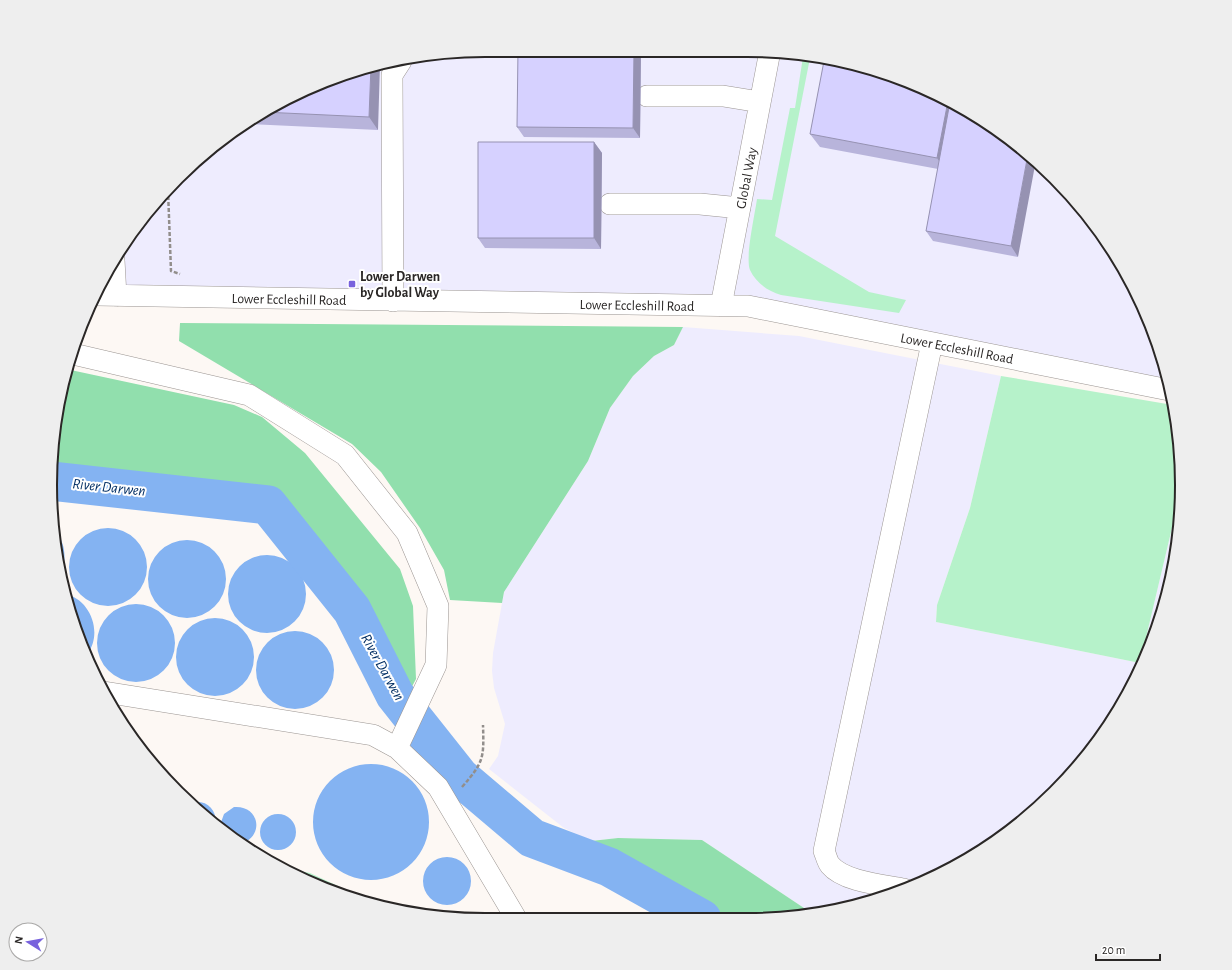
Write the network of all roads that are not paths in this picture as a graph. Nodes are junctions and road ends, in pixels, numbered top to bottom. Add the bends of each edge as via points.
1 (769, 58) edge
2 (398, 66) edge
3 (648, 96) dead end
4 (760, 102) junction
5 (610, 204) dead end
6 (740, 208) junction
7 (110, 280) edge
8 (106, 295) edge
9 (393, 301) junction
10 (721, 306) junction
11 (932, 343) junction
12 (78, 355) edge
13 (1164, 389) edge
14 (111, 693) edge
15 (397, 748) junction
16 (893, 887) edge
17 (513, 913) edge

1 - 4 street, Global Way
2 - 9 street via 392,75
3 - 4 street via 722,96
4 - 6 street, Global Way
5 - 6 street via 700,204
6 - 10 street, Global Way
7 - 8 street
8 - 9 street, Lower Eccleshill Road
9 - 10 street, Lower Eccleshill Road
10 - 11 street, Lower Eccleshill Road via 748,306
11 - 13 street, Lower Eccleshill Road
11 - 16 street via 824,851 830,865 840,874
12 - 15 street via 249,395 345,455 407,533 438,606 436,664
14 - 15 street via 373,735
15 - 17 street via 438,788

